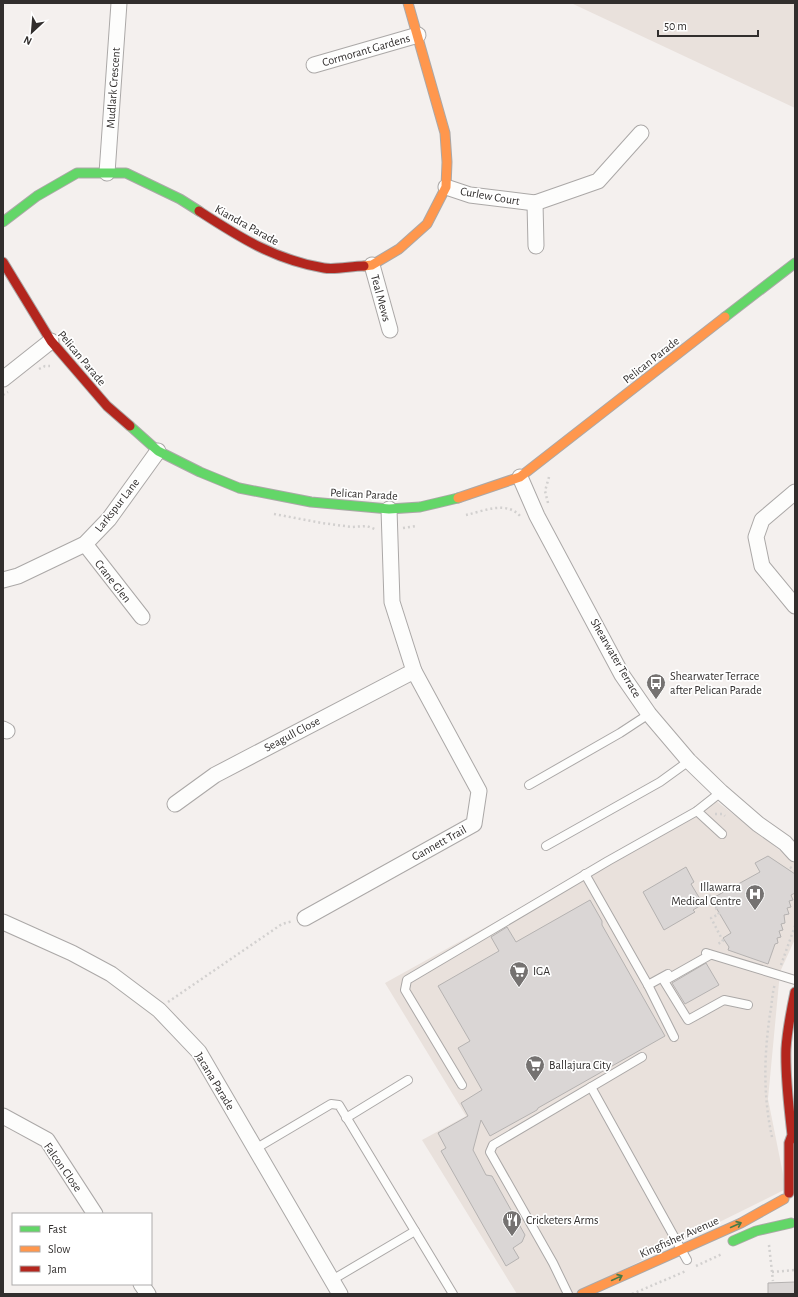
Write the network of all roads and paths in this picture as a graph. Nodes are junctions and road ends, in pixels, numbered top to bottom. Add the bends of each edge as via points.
1 (119, 3) edge
2 (408, 3) edge
3 (418, 35) junction
4 (314, 65) dead end
5 (641, 133) dead end
6 (107, 173) junction
7 (446, 187) junction
8 (535, 203) junction
9 (3, 222) edge
10 (536, 246) dead end
11 (3, 262) edge
12 (795, 263) edge
13 (372, 265) junction
14 (390, 330) dead end
15 (51, 341) junction
16 (3, 379) edge
17 (158, 451) junction
18 (553, 472) dead end
19 (520, 477) junction
20 (795, 492) edge
21 (548, 504) dead end
22 (389, 509) junction
23 (85, 544) junction
24 (3, 580) edge
25 (795, 606) edge
26 (142, 617) dead end
27 (414, 671) junction
28 (649, 714) junction
29 (689, 761) junction
30 (529, 785) dead end
31 (721, 792) junction
32 (175, 804) dead end
33 (697, 811) junction
34 (722, 834) dead end
35 (546, 846) dead end
36 (792, 848) edge
37 (585, 874) junction
38 (706, 885) dead end
39 (305, 918) joint
40 (3, 922) edge
41 (795, 926) edge
42 (707, 954) junction
43 (778, 974) junction
44 (795, 980) edge
45 (648, 985) junction
46 (795, 992) edge
47 (748, 1005) dead end
48 (159, 1010) junction
49 (674, 1038) dead end
50 (642, 1057) dead end
51 (408, 1080) dead end
52 (462, 1085) dead end
53 (591, 1087) junction
54 (3, 1116) edge
55 (346, 1118) junction
56 (794, 1137) edge
57 (773, 1143) dead end
58 (255, 1149) junction
59 (789, 1194) edge
60 (94, 1213) edge
61 (793, 1224) edge
62 (415, 1231) junction
63 (769, 1244) dead end
64 (725, 1248) joint
65 (681, 1249) junction
66 (687, 1260) dead end
67 (795, 1270) edge
68 (772, 1272) junction
69 (332, 1280) junction
70 (773, 1281) dead end
71 (142, 1285) edge
72 (148, 1294) edge
73 (340, 1294) edge
74 (453, 1294) edge
75 (568, 1294) edge
76 (582, 1294) edge
77 (632, 1294) edge

1 - 6 street, Mudlark Crescent
2 - 3 street, Kiandra Parade
3 - 4 street, Cormorant Gardens
3 - 7 street, Kiandra Parade via 445,133
5 - 8 street, Curlew Court via 598,181
6 - 9 street, Kiandra Parade via 77,173 37,196
6 - 13 street, Kiandra Parade via 126,173 180,199 234,235 277,256 325,268
7 - 8 street, Curlew Court via 470,195
7 - 13 street, Kiandra Parade via 427,224 399,249
8 - 10 street, Curlew Court
11 - 15 street, Pelican Parade
12 - 19 street, Pelican Parade
13 - 14 street, Teal Mews
15 - 16 street
15 - 17 street, Pelican Parade via 107,406
17 - 22 street, Pelican Parade via 239,488 312,502
17 - 23 street, Larkspur Lane via 109,519
18 - 21 path via 546,483
19 - 22 street, Pelican Parade via 455,499 420,507
19 - 28 street, Shearwater Terrace via 537,516 622,675
20 - 25 street via 762,520 756,537 762,566
22 - 27 street, Gannett Trail via 392,602
23 - 24 street, Larkspur Lane via 18,576
23 - 26 street, Crane Glen
27 - 32 street, Seagull Close via 215,775
27 - 39 street, Gannett Trail via 479,790 474,824
28 - 29 street, Shearwater Terrace
28 - 30 lane
29 - 31 street, Shearwater Terrace
29 - 35 lane via 660,782
31 - 33 lane
31 - 36 street, Shearwater Terrace via 758,824
33 - 34 lane
33 - 37 lane
37 - 45 lane
37 - 52 lane via 407,980 405,990
38 - 42 path via 719,914 711,918 723,941
39 - 48 path via 282,924 164,1004
40 - 48 street, Jacana Parade via 72,953 111,974
41 - 43 path
42 - 43 lane
42 - 45 lane
42 - 47 lane via 664,981 688,1020 724,1000
43 - 44 lane
43 - 57 path via 774,986 765,1067 766,1100
45 - 49 lane
46 - 56 street via 786,1050
48 - 58 street, Jacana Parade via 198,1052
50 - 53 lane
51 - 55 lane
53 - 65 lane
53 - 75 lane via 493,1144 490,1152
54 - 60 street, Falcon Close via 47,1140
55 - 58 lane via 339,1105 331,1104
55 - 62 lane
56 - 59 street via 789,1143
58 - 69 street, Jacana Parade
59 - 61 street via 784,1212
65 -> 59 street, Kingfisher Avenue via 741,1223
61 - 64 street, Kingfisher Avenue via 756,1231
62 - 69 lane
62 - 74 lane
63 - 68 path
64 - 77 path
65 - 66 lane
76 -> 65 street, Kingfisher Avenue
67 - 68 path
68 - 70 path
69 - 73 street, Jacana Parade
71 - 72 street

